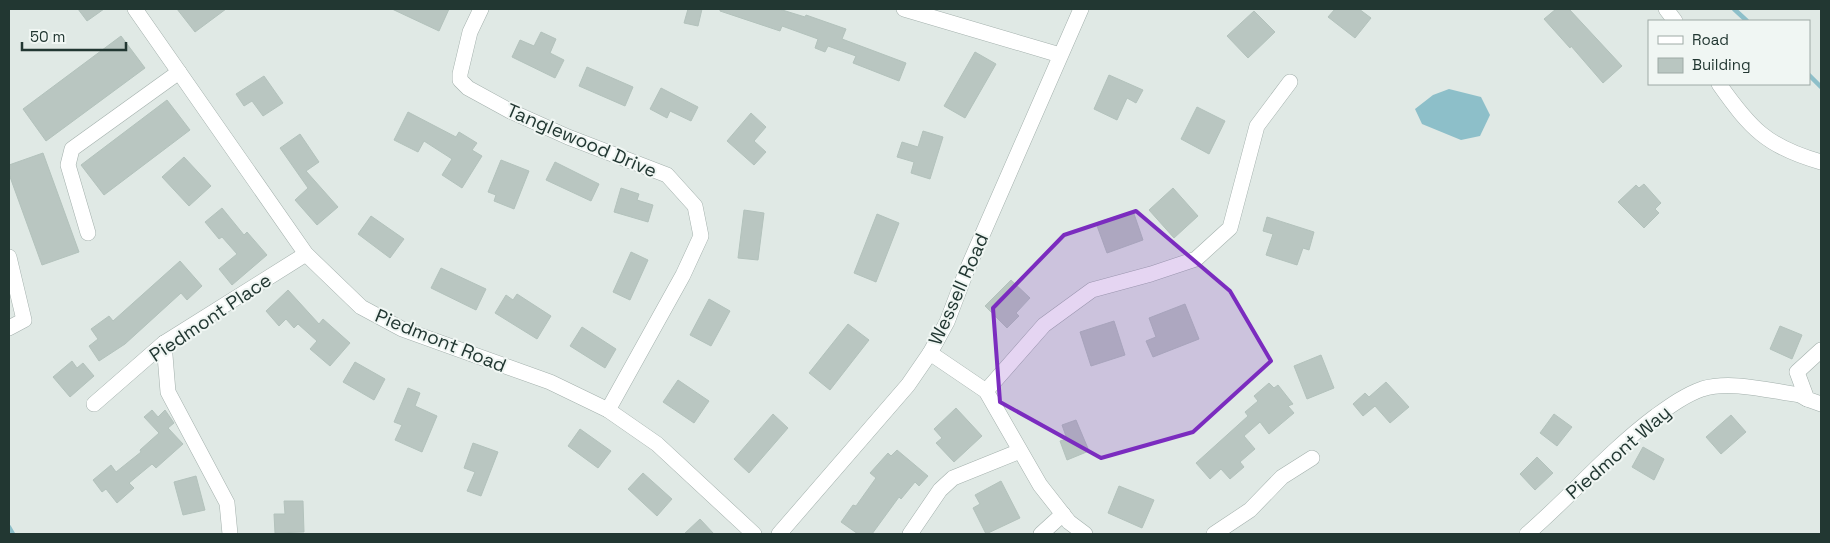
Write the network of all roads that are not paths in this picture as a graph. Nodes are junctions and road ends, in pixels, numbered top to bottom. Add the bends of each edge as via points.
1 (135, 9) edge
2 (481, 9) edge
3 (904, 9) edge
4 (1080, 9) edge
5 (1666, 9) edge
6 (1674, 20) edge
7 (1060, 55) junction
8 (179, 72) junction
9 (1290, 82) dead end
10 (1720, 85) edge
11 (1821, 162) edge
12 (88, 232) dead end
13 (306, 254) junction
14 (9, 257) edge
15 (9, 328) edge
16 (164, 343) junction
17 (1821, 350) edge
18 (930, 353) junction
19 (986, 391) junction
20 (1814, 401) edge
21 (94, 404) dead end
22 (608, 410) junction
23 (1020, 451) junction
24 (1312, 458) dead end
25 (1063, 514) junction
26 (230, 534) edge
27 (754, 534) edge
28 (779, 534) edge
29 (910, 534) edge
30 (1041, 534) edge
31 (1084, 534) edge
32 (1214, 534) edge
33 (1527, 534) edge

1 - 8 street, Piedmont Road
2 - 22 street, Tanglewood Drive via 470,32 460,74 460,80 468,88 568,137 667,175 696,206 701,236 683,275
3 - 7 street
4 - 7 street, Wessell Road
5 - 6 street
7 - 18 street, Wessell Road via 947,322
8 - 12 street via 72,149 68,165
8 - 13 street, Piedmont Road
9 - 19 street via 1257,126 1230,228 1196,259 1092,290 1044,325
10 - 11 street via 1756,131 1778,147
13 - 16 street, Piedmont Place
13 - 22 street, Piedmont Road via 361,307 394,325 550,382
14 - 15 street via 24,320
16 - 21 street, Piedmont Place
16 - 26 street via 168,392 227,503
17 - 20 street, Piedmont Way via 1797,372
18 - 19 street
18 - 28 street, Wessell Road via 908,386
19 - 23 street
20 - 33 street, Piedmont Way via 1800,395 1730,386 1702,389 1673,403 1642,427
22 - 27 street, Piedmont Road via 656,444
23 - 25 street via 1040,485
23 - 29 street via 953,478 940,490
24 - 32 street via 1282,477 1250,510
25 - 30 street
25 - 31 street

